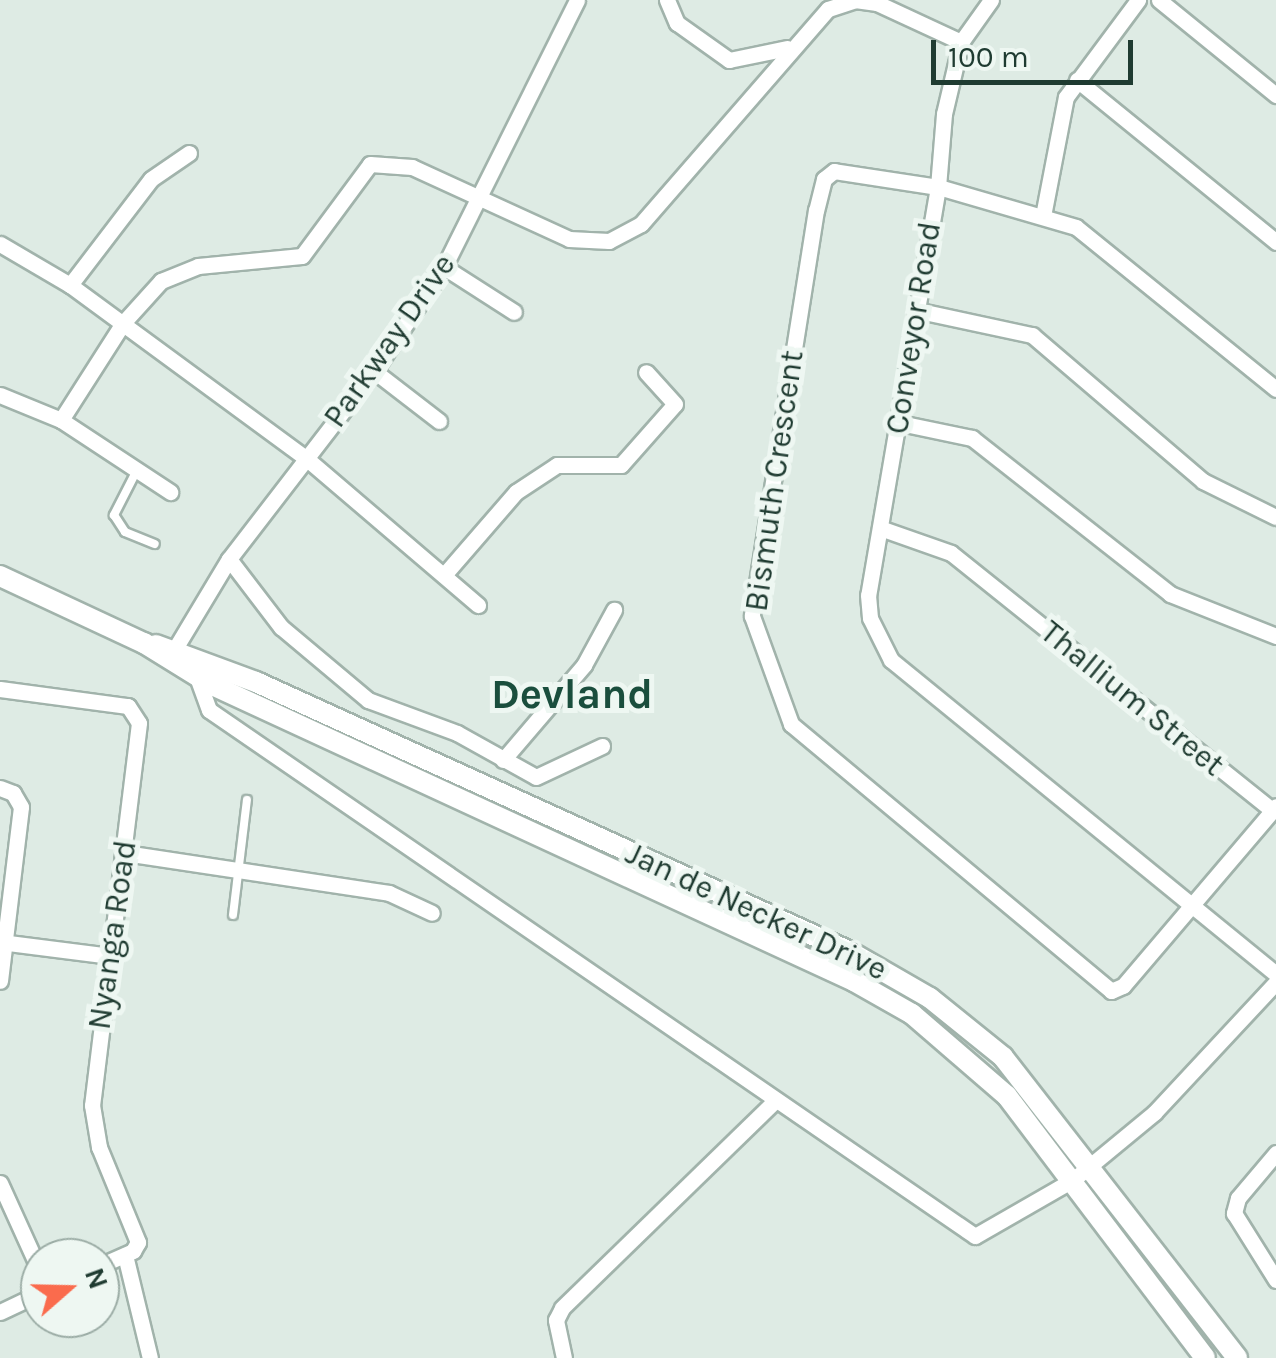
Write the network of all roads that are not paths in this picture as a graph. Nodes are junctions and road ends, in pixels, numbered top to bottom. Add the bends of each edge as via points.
1 (577, 0) edge
2 (667, 0) edge
3 (991, 0) edge
4 (1138, 0) edge
5 (1160, 0) edge
6 (829, 4) edge
7 (961, 42) junction
8 (787, 48) junction
9 (1077, 80) junction
10 (1276, 95) edge
11 (190, 153) dead end
12 (938, 187) junction
13 (482, 197) junction
14 (1043, 216) junction
15 (1276, 242) edge
16 (0, 244) edge
17 (444, 267) junction
18 (70, 285) junction
19 (915, 310) junction
20 (514, 312) dead end
21 (123, 324) junction
22 (374, 371) junction
23 (646, 372) dead end
24 (1276, 390) edge
25 (0, 395) edge
26 (61, 420) junction
27 (439, 421) dead end
28 (900, 422) junction
29 (307, 459) junction
30 (138, 470) junction
31 (170, 492) dead end
32 (1276, 517) edge
33 (880, 528) junction
34 (155, 544) dead end
35 (229, 559) junction
36 (0, 576) edge
37 (444, 576) junction
38 (478, 605) dead end
39 (614, 610) dead end
40 (1276, 636) edge
41 (171, 654) junction
42 (196, 677) junction
43 (0, 689) edge
44 (602, 746) dead end
45 (503, 760) junction
46 (0, 788) edge
47 (248, 800) dead end
48 (1274, 808) edge
49 (125, 853) junction
50 (238, 871) junction
51 (1190, 909) junction
52 (432, 914) dead end
53 (233, 915) dead end
54 (2, 942) edge
55 (111, 956) junction
56 (1276, 978) edge
57 (0, 981) edge
58 (775, 1101) junction
59 (1276, 1153) edge
60 (1091, 1164) junction
61 (1074, 1180) junction
62 (2, 1192) edge
63 (24, 1238) edge
64 (125, 1255) junction
65 (120, 1257) edge
66 (1276, 1280) edge
67 (150, 1358) edge
68 (564, 1358) edge
69 (1205, 1358) edge
70 (1237, 1358) edge

1 - 13 street, Parkway Drive
2 - 8 street via 677,24 729,60
3 - 7 street, Conveyor Road
4 - 9 street
5 - 10 street
6 - 7 street via 877,3
6 - 8 street
7 - 12 street, Conveyor Road via 944,114
8 - 13 street via 635,231 608,241 568,239
9 - 14 street via 1062,114
9 - 15 street
11 - 18 street via 151,179
12 - 14 street
12 - 19 street, Conveyor Road
12 - 51 street, Bismuth Crescent via 843,169 824,180 756,577 754,630 764,661 791,724 1107,988 1124,986
13 - 17 street, Parkway Drive
13 - 21 street via 412,167 373,164 302,256 170,274
14 - 24 street via 1086,234
16 - 18 street
17 - 20 street
17 - 22 street, Parkway Drive
18 - 21 street
19 - 28 street, Conveyor Road
19 - 32 street via 1032,335 1202,481
21 - 26 street
21 - 29 street
22 - 27 street
22 - 29 street, Parkway Drive
23 - 37 street via 675,404 621,465 557,464 516,492
25 - 26 street
26 - 30 street
28 - 33 street, Conveyor Road
28 - 40 street via 972,438 1170,594
29 - 35 street, Parkway Drive
29 - 37 street
30 - 31 street
30 - 34 lane via 114,514 121,530
33 - 48 street, Thallium Street via 951,553
33 - 51 street, Conveyor Road via 869,607 891,660
35 - 41 street, Parkway Drive
35 - 45 street via 281,628 331,674 368,700 458,733
36 - 41 main road, Jan de Necker Drive
37 - 38 street
39 - 45 street via 584,665
41 - 42 main road, Jan de Necker Drive
41 - 60 main road, Jan de Necker Drive via 892,974 1003,1057
42 - 58 street via 210,710 438,861
42 - 61 main road, Jan de Necker Drive via 884,997 962,1052
43 - 49 street, Nyanga Road via 123,704 135,712
44 - 45 street via 544,778
46 - 54 street via 13,793 21,807
47 - 50 lane
48 - 51 street, Thallium Street
49 - 50 street
49 - 55 street, Nyanga Road
50 - 52 street via 389,893
50 - 53 lane
51 - 56 street
54 - 55 street
54 - 57 street
55 - 64 street, Nyanga Road via 92,1105 99,1147 137,1234 136,1248
56 - 60 street via 1179,1091
58 - 61 street via 974,1236
58 - 68 street via 562,1308 556,1320
59 - 66 street via 1238,1198 1234,1213
60 - 61 street
60 - 70 main road, Jan de Necker Drive
61 - 69 main road, Jan de Necker Drive
62 - 63 street
64 - 65 street
64 - 67 street, Nyanga Road

